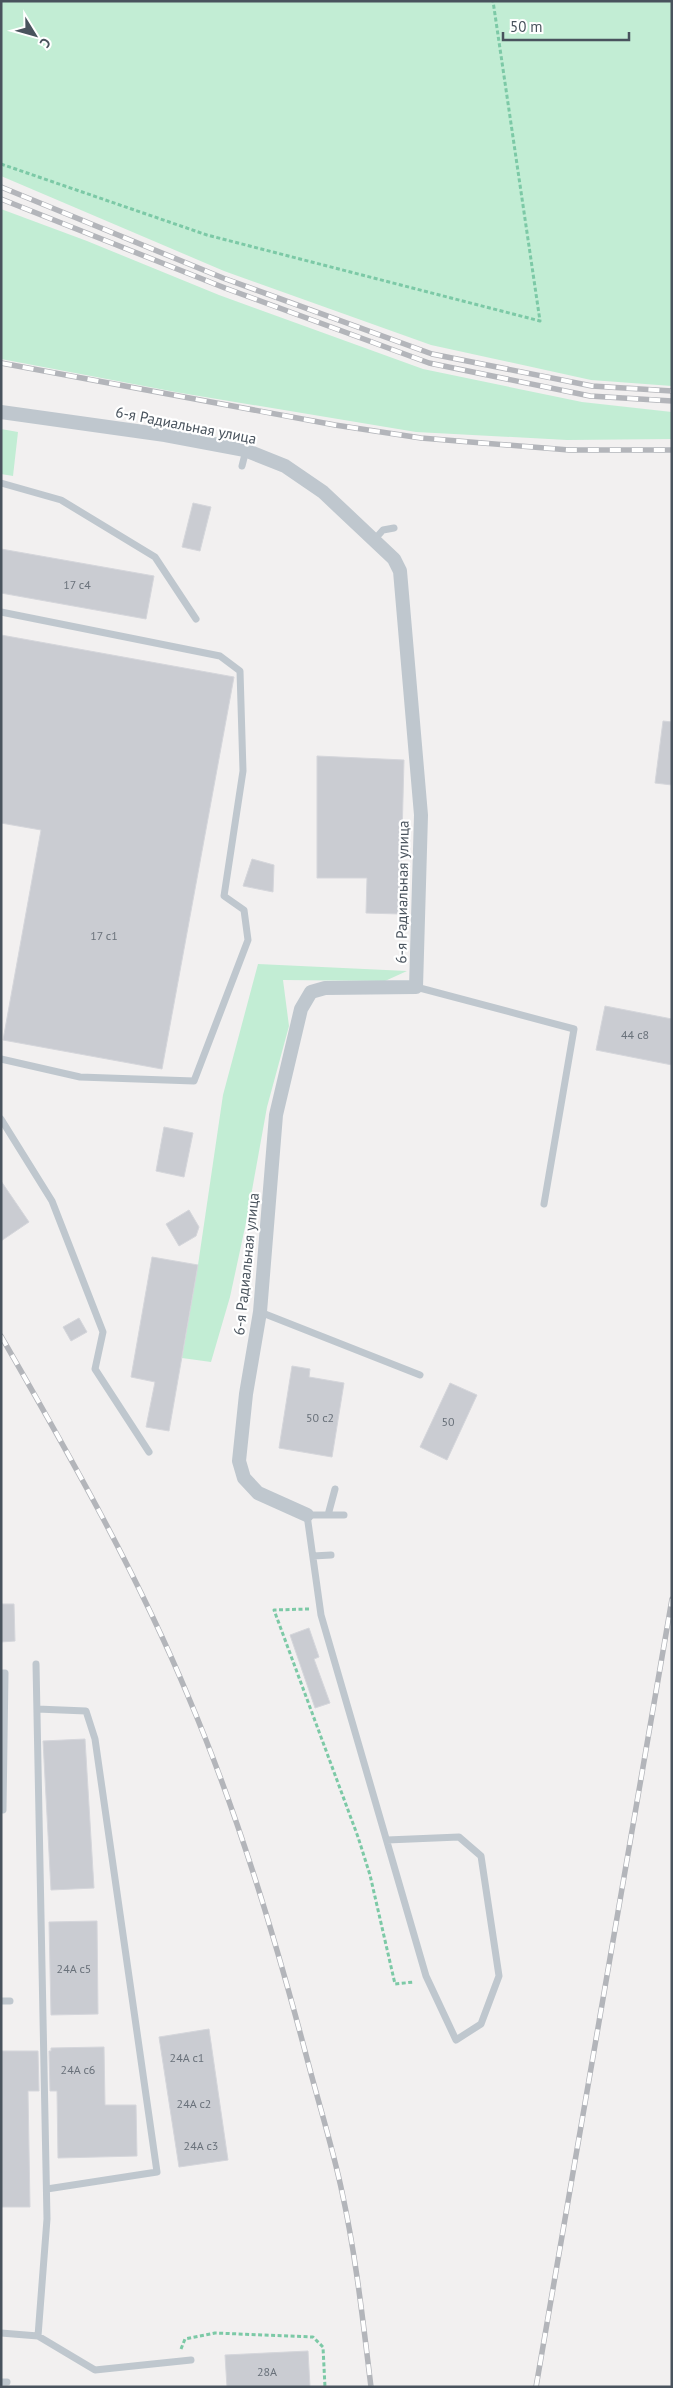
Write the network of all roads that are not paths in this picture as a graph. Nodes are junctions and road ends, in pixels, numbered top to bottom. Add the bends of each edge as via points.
1 (1, 412) edge
2 (246, 450) junction
3 (242, 466) dead end
4 (1, 483) edge
5 (394, 528) dead end
6 (374, 540) junction
7 (1, 612) edge
8 (196, 619) dead end
9 (416, 987) junction
10 (1, 1059) edge
11 (1, 1119) edge
12 (544, 1204) dead end
13 (260, 1312) junction
14 (420, 1376) dead end
15 (149, 1452) dead end
16 (335, 1489) dead end
17 (307, 1515) junction
18 (328, 1515) junction
19 (344, 1515) dead end
20 (313, 1556) junction
21 (331, 1556) dead end
22 (36, 1664) dead end
23 (1, 1673) edge
24 (37, 1709) junction
25 (3, 1810) dead end
26 (387, 1840) junction
27 (1, 2001) edge
28 (10, 2001) dead end
29 (47, 2188) junction
30 (1, 2334) edge
31 (38, 2336) junction
32 (191, 2360) dead end

1 - 2 street, 6-я Радиальная улица
2 - 3 lane
2 - 6 street, 6-я Радиальная улица via 285,466 323,492
4 - 8 lane via 61,500 155,556
5 - 6 lane via 384,530
6 - 9 street, 6-я Радиальная улица via 394,559 400,571 421,815
7 - 10 lane via 220,656 240,671 244,771 224,896 244,910 248,940 194,1081 80,1076
9 - 12 lane via 574,1029
9 - 13 street, 6-я Радиальная улица via 325,988 311,992 302,1009 276,1115
11 - 15 lane via 52,1201 103,1332 95,1369
13 - 14 lane
13 - 17 street, 6-я Радиальная улица via 239,1461 244,1478 258,1493
16 - 18 lane
17 - 18 lane
17 - 20 lane
18 - 19 lane
20 - 21 lane
20 - 26 lane via 320,1609
22 - 24 lane
23 - 25 lane via 5,1673
24 - 29 lane
24 - 29 lane via 86,1711 95,1739 157,2172
26 - 26 lane via 426,1976 456,2040 481,2024 499,1976 481,1856 459,1837
27 - 28 lane
29 - 31 lane
30 - 31 lane
31 - 32 lane via 95,2370

